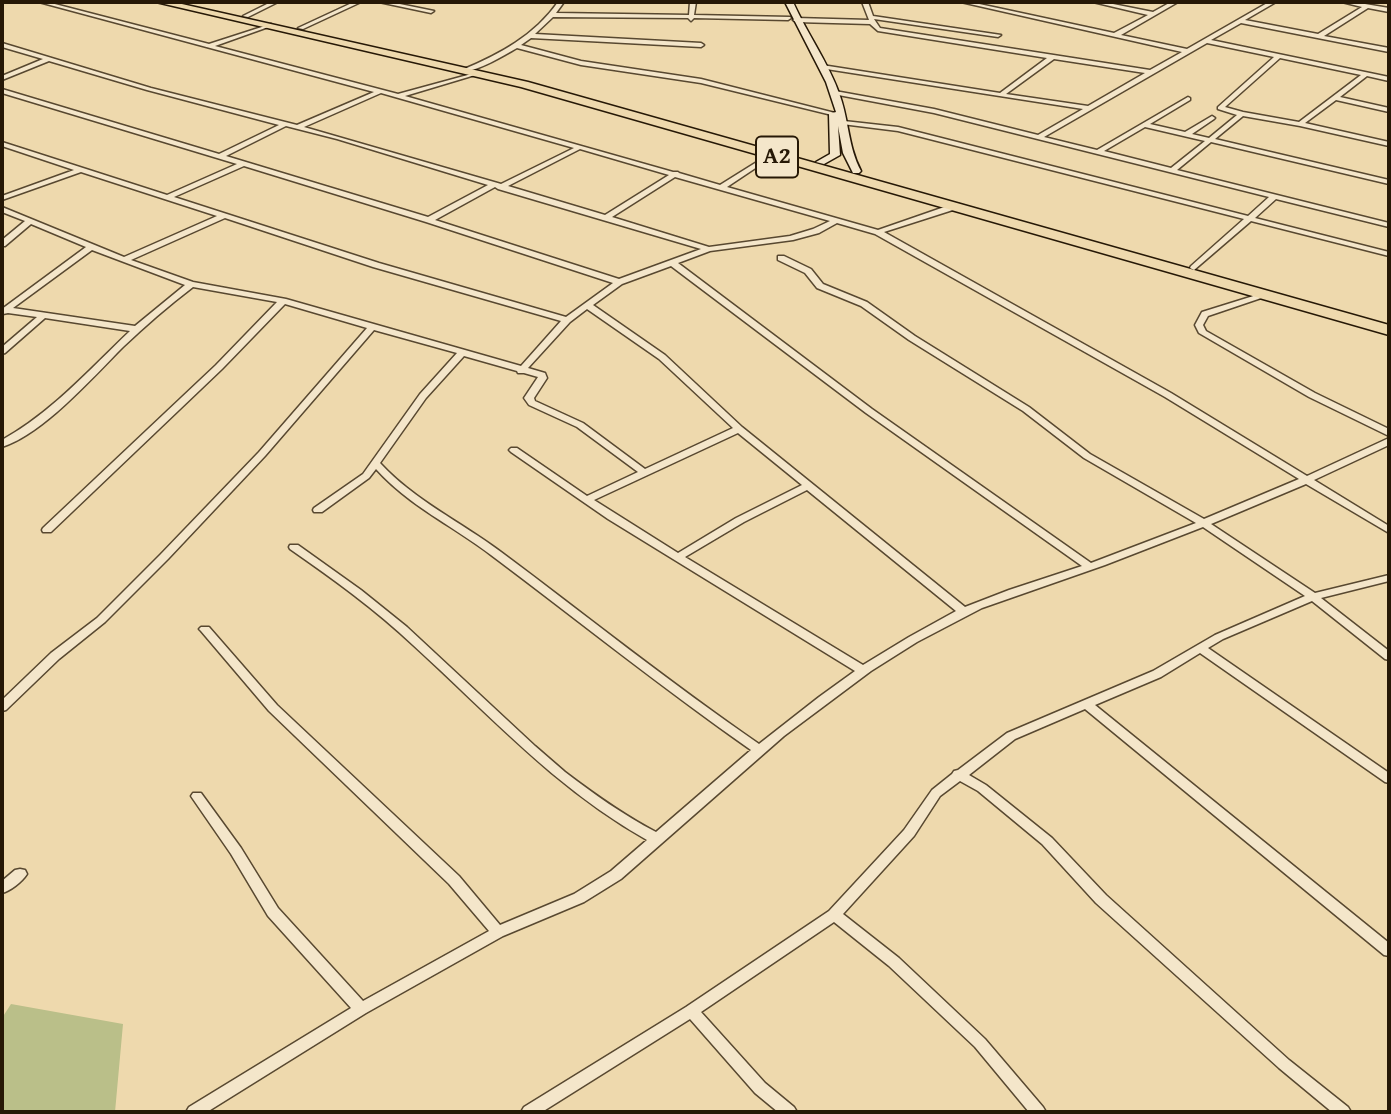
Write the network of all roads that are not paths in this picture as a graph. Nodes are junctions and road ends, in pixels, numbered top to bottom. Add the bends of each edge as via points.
1 (42, 2) edge
2 (162, 2) edge
3 (181, 2) edge
4 (275, 2) edge
5 (358, 2) edge
6 (382, 2) edge
7 (561, 2) edge
8 (693, 2) edge
9 (782, 2) edge
10 (789, 2) edge
11 (864, 2) edge
12 (964, 2) edge
13 (1096, 2) edge
14 (1175, 2) edge
15 (1273, 2) edge
16 (1350, 2) edge
17 (1367, 6) junction
18 (1389, 10) edge
19 (432, 11) dead end
20 (1154, 14) junction
21 (553, 15) junction
22 (246, 16) junction
23 (691, 19) junction
24 (792, 19) junction
25 (871, 19) junction
26 (1240, 21) junction
27 (269, 25) junction
28 (300, 28) junction
29 (998, 35) dead end
30 (1116, 35) junction
31 (531, 36) junction
32 (1319, 36) junction
33 (1207, 41) junction
34 (2, 45) edge
35 (701, 45) dead end
36 (207, 46) junction
37 (518, 46) junction
38 (1389, 50) edge
39 (1186, 51) junction
40 (1279, 56) junction
41 (1052, 57) junction
42 (48, 59) junction
43 (822, 67) junction
44 (471, 70) junction
45 (1149, 72) junction
46 (1366, 74) junction
47 (2, 78) edge
48 (1389, 79) edge
49 (2, 91) edge
50 (379, 92) junction
51 (835, 93) junction
52 (1003, 93) junction
53 (397, 96) junction
54 (1337, 97) junction
55 (1188, 99) dead end
56 (1088, 108) junction
57 (1389, 110) edge
58 (832, 113) junction
59 (1242, 114) junction
60 (1212, 118) dead end
61 (844, 123) junction
62 (286, 124) junction
63 (1300, 124) junction
64 (1144, 125) junction
65 (298, 128) junction
66 (703, 133) junction
67 (1186, 135) junction
68 (1039, 137) junction
69 (1211, 141) junction
70 (2, 144) edge
71 (1389, 144) edge
72 (580, 147) junction
73 (1098, 152) junction
74 (221, 156) junction
75 (770, 156) junction
76 (821, 162) junction
77 (243, 164) junction
78 (80, 170) junction
79 (1173, 170) junction
80 (856, 171) junction
81 (676, 173) junction
82 (1389, 183) edge
83 (497, 186) junction
84 (722, 187) junction
85 (1275, 196) junction
86 (169, 197) junction
87 (2, 198) edge
88 (956, 206) junction
89 (2, 209) edge
90 (224, 216) junction
91 (607, 217) junction
92 (429, 220) junction
93 (837, 220) junction
94 (1250, 220) junction
95 (28, 222) junction
96 (1389, 225) edge
97 (878, 232) junction
98 (2, 244) edge
99 (91, 247) junction
100 (709, 249) junction
101 (1389, 254) edge
102 (781, 258) dead end
103 (124, 260) junction
104 (674, 264) junction
105 (1194, 268) junction
106 (619, 282) junction
107 (191, 284) junction
108 (1266, 295) junction
109 (283, 301) junction
110 (587, 305) junction
111 (4, 311) edge
112 (44, 315) junction
113 (566, 320) junction
114 (1389, 323) edge
115 (372, 327) junction
116 (137, 328) junction
117 (1389, 330) edge
118 (2, 351) edge
119 (461, 354) junction
120 (521, 371) junction
121 (739, 429) junction
122 (1389, 433) edge
123 (1389, 441) edge
124 (2, 444) edge
125 (514, 450) dead end
126 (376, 463) junction
127 (642, 471) junction
128 (1307, 482) junction
129 (807, 486) junction
130 (588, 499) junction
131 (318, 510) dead end
132 (1205, 524) junction
133 (47, 530) dead end
134 (1389, 530) edge
135 (295, 547) dead end
136 (680, 556) junction
137 (1090, 567) junction
138 (1389, 578) edge
139 (1313, 597) junction
140 (964, 612) junction
141 (205, 629) dead end
142 (1200, 649) junction
143 (1389, 656) edge
144 (862, 670) junction
145 (1086, 704) junction
146 (2, 707) edge
147 (759, 750) junction
148 (958, 774) junction
149 (1389, 779) edge
150 (197, 796) dead end
151 (657, 839) junction
152 (20, 874) dead end
153 (2, 888) edge
154 (834, 915) junction
155 (498, 932) junction
156 (1389, 951) edge
157 (361, 1009) junction
158 (691, 1011) junction
159 (537, 1110) edge
160 (194, 1112) edge
161 (789, 1112) edge
162 (1038, 1112) edge
163 (1343, 1112) edge

1 - 36 street
2 - 27 highway, A2
3 - 22 highway, A2
4 - 22 street
5 - 28 street
6 - 19 street
7 - 21 street
8 - 23 street
9 - 24 street
10 - 24 street
11 - 25 street
12 - 30 street
13 - 20 street
14 - 20 street
15 - 26 street
16 - 17 street
17 - 18 street
17 - 32 street
20 - 30 street
21 - 23 street
21 - 31 street
22 - 28 highway, A2
23 - 24 street
24 - 25 street
24 - 43 street
24 - 58 street via 827,92
25 - 29 street
25 - 41 street via 878,29
26 - 32 street
26 - 33 street
27 - 36 street
27 - 44 highway, A2
28 - 44 highway, A2
30 - 39 street
31 - 35 street
31 - 37 street
32 - 38 street
33 - 39 street
33 - 40 street
34 - 42 street
36 - 50 street
37 - 44 street
37 - 58 street via 581,63 701,81
39 - 45 street
40 - 46 street
40 - 59 street via 1220,107
41 - 45 street
41 - 52 street
42 - 47 street
42 - 62 street
43 - 51 street
43 - 52 street
44 - 53 street
44 - 66 highway, A2
45 - 56 street
46 - 48 street
46 - 54 street
49 - 74 street
50 - 53 street
50 - 65 street
51 - 61 street
51 - 68 street via 898,103
52 - 56 street
53 - 72 street
54 - 57 street
54 - 63 street
55 - 64 street
56 - 68 street
58 - 76 street via 835,155
59 - 63 street
59 - 69 street
60 - 67 street
61 - 80 street via 849,161
61 - 94 street via 908,131
62 - 65 street
62 - 74 street
63 - 71 street
64 - 67 street
64 - 73 street
65 - 83 street
66 - 75 highway, A2
66 - 76 highway, A2
67 - 69 street
68 - 73 street
69 - 79 street
69 - 82 street
70 - 78 street
72 - 81 street
72 - 83 street
73 - 79 street
74 - 77 street
75 - 84 street
75 - 88 highway, A2
76 - 80 highway, A2
77 - 86 street
77 - 92 street
78 - 86 street
78 - 87 street
79 - 85 street
80 - 105 highway, A2
81 - 84 street
81 - 91 street
83 - 91 street
83 - 92 street
84 - 93 street
85 - 94 street
85 - 96 street
86 - 90 street
88 - 97 street
88 - 108 highway, A2
89 - 95 street
90 - 103 street
90 - 113 street
91 - 100 street
92 - 106 street
93 - 97 street
93 - 100 street via 790,238
94 - 101 street
94 - 105 street
95 - 98 street
95 - 99 street
97 - 128 street via 1168,395
99 - 103 street
99 - 111 street
100 - 104 street
102 - 132 street via 808,271 820,286 864,304 1026,409 1087,456
103 - 107 street
104 - 106 street
104 - 137 street via 944,465
105 - 114 highway, A2
106 - 110 street
107 - 109 street
107 - 116 street
108 - 117 highway, A2
108 - 122 street via 1205,314 1199,325 1203,333
109 - 115 street
109 - 133 street
110 - 113 street
110 - 121 street via 662,357
111 - 112 street
112 - 116 street
112 - 118 street
113 - 120 street
115 - 119 street
115 - 146 street via 262,454 163,557 101,620
116 - 124 street via 64,402
119 - 120 street
119 - 126 street via 423,396
120 - 127 street via 542,375 529,398 532,403 580,425
121 - 127 street
121 - 129 street
123 - 128 street
125 - 130 street
126 - 131 street via 366,476
126 - 147 street via 672,691
127 - 130 street
128 - 132 street
128 - 134 street
129 - 136 street
129 - 140 street
130 - 136 street
132 - 137 street
132 - 139 street
135 - 151 street via 416,641 554,768 625,823
136 - 144 street
137 - 140 street
138 - 139 street
139 - 142 street
139 - 143 street
140 - 144 street
141 - 155 street via 273,708 454,880
142 - 145 street via 1157,674
142 - 149 street
144 - 147 street
145 - 148 street via 1011,736
145 - 156 street
147 - 151 street
148 - 154 street via 936,793 909,833
148 - 163 street via 1047,841 1101,899
150 - 157 street via 273,912
151 - 155 street via 579,898
152 - 153 street
154 - 158 street
154 - 162 street via 894,962 980,1043
155 - 157 street
157 - 160 street
158 - 159 street
158 - 161 street via 760,1088

